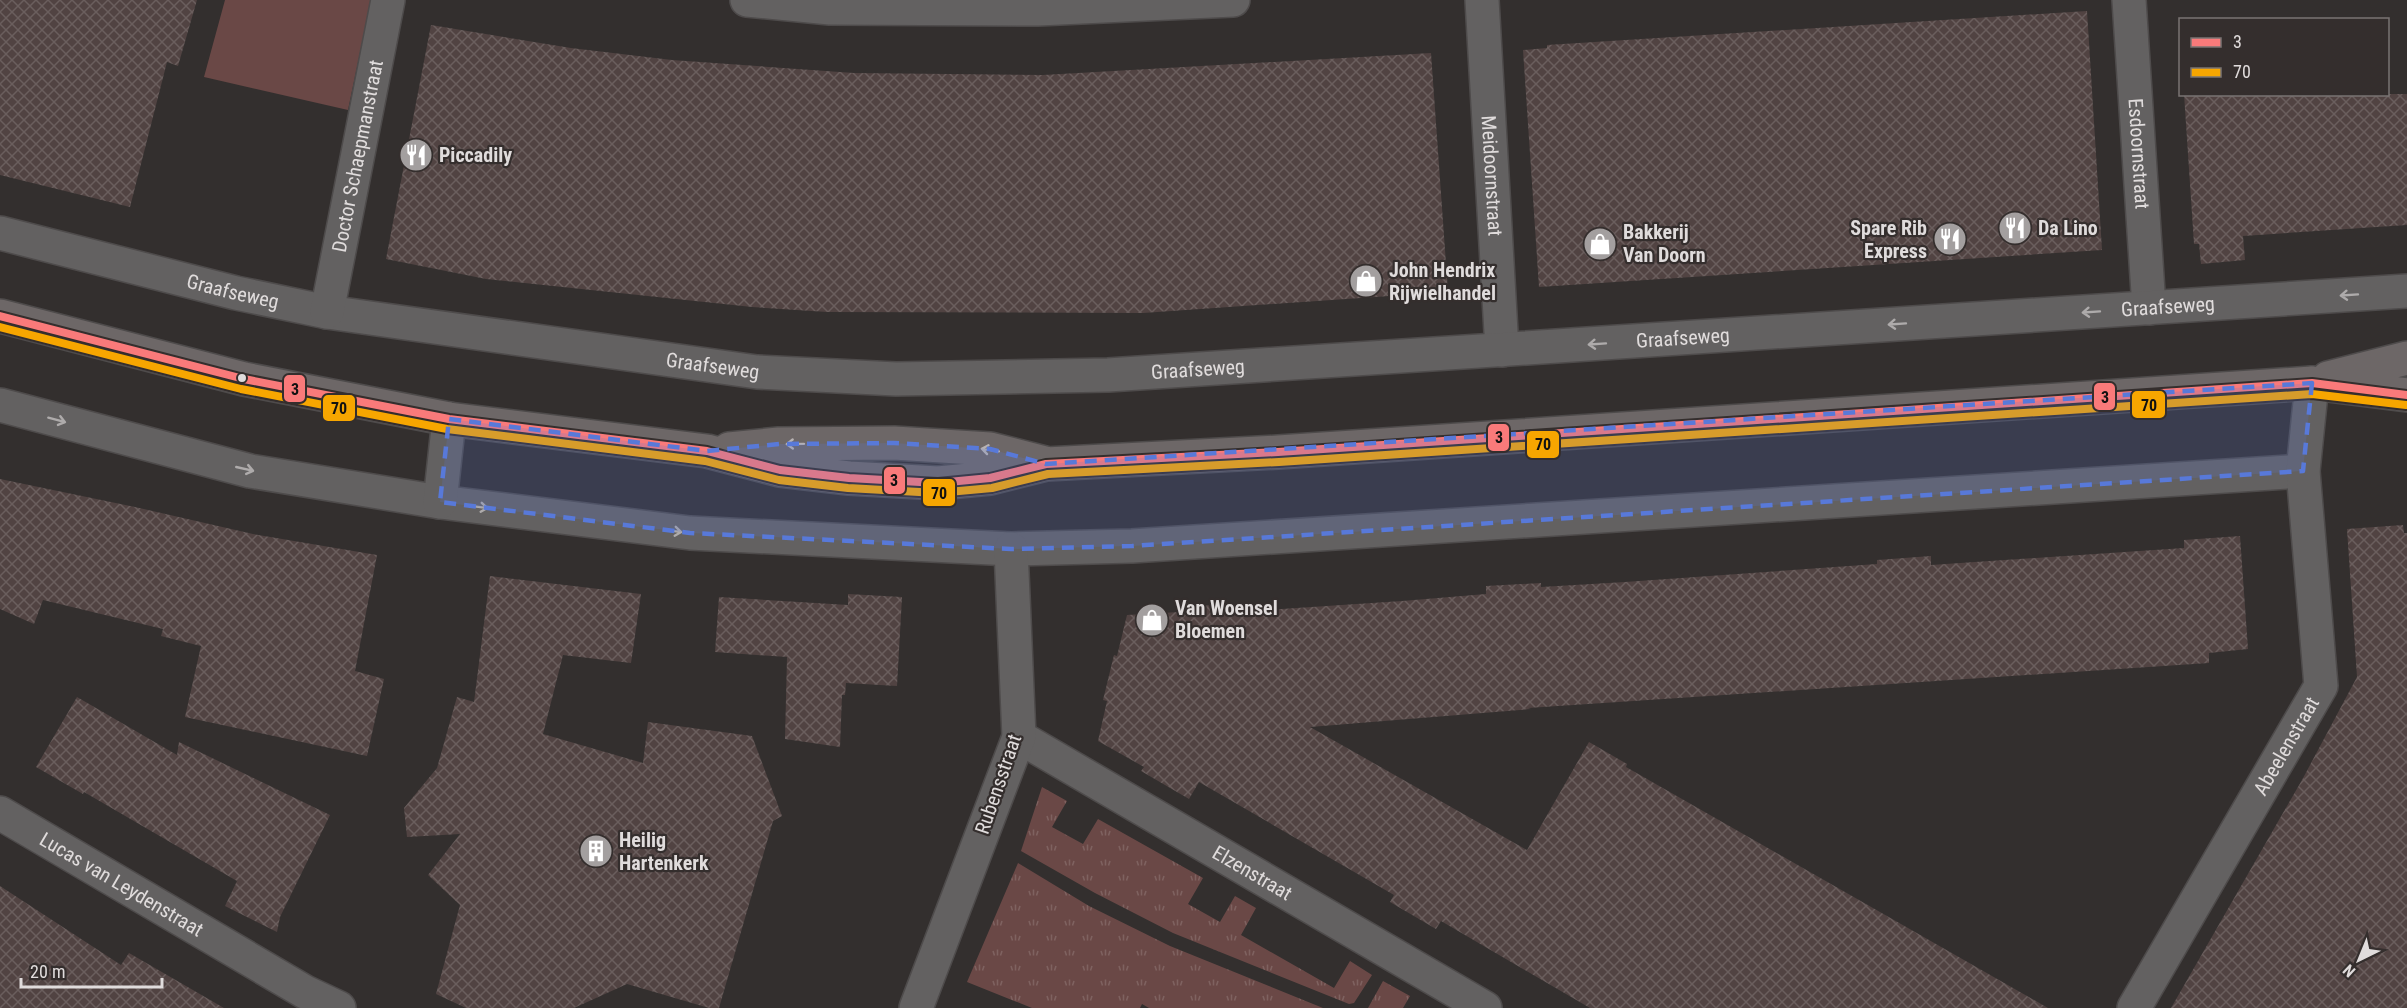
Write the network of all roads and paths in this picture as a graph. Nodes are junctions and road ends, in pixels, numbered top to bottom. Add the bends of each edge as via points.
1 (388, 0) edge
2 (747, 0) edge
3 (1233, 0) edge
4 (1482, 0) edge
5 (2129, 0) edge
6 (0, 233) edge
7 (2407, 291) edge
8 (2149, 308) junction
9 (327, 312) junction
10 (0, 316) edge
11 (1502, 350) junction
12 (2407, 358) edge
13 (2312, 383) junction
14 (2407, 395) edge
15 (0, 405) edge
16 (449, 419) junction
17 (2303, 471) junction
18 (440, 502) junction
19 (1011, 549) junction
20 (1019, 737) junction
21 (0, 813) edge
22 (339, 1008) edge
23 (916, 1008) edge
24 (1485, 1008) edge
25 (2134, 1008) edge

1 - 9 street, Doctor Schaepmanstraat
2 - 3 street via 830,8 1038,9
4 - 11 street, Meidoornstraat
5 - 8 street, Esdoornstraat
6 - 9 street, Graafseweg
7 -> 8 street, Graafseweg
8 -> 11 street, Graafseweg
9 - 11 street, Graafseweg via 758,372 896,379 1108,375
10 - 16 street via 244,379
12 - 13 street
13 - 14 street
13 - 16 street via 1046,464 990,449 894,443 779,444 707,451
13 - 17 street, Abeelenstraat
15 -> 18 street via 250,471
16 - 18 street
17 - 19 street via 1132,546
17 - 25 street, Abeelenstraat via 2321,686
18 -> 19 street via 690,533
19 - 20 street, Rubensstraat
20 - 23 street, Rubensstraat
20 - 24 street, Elzenstraat
21 - 22 street, Lucas van Leydenstraat via 305,992

